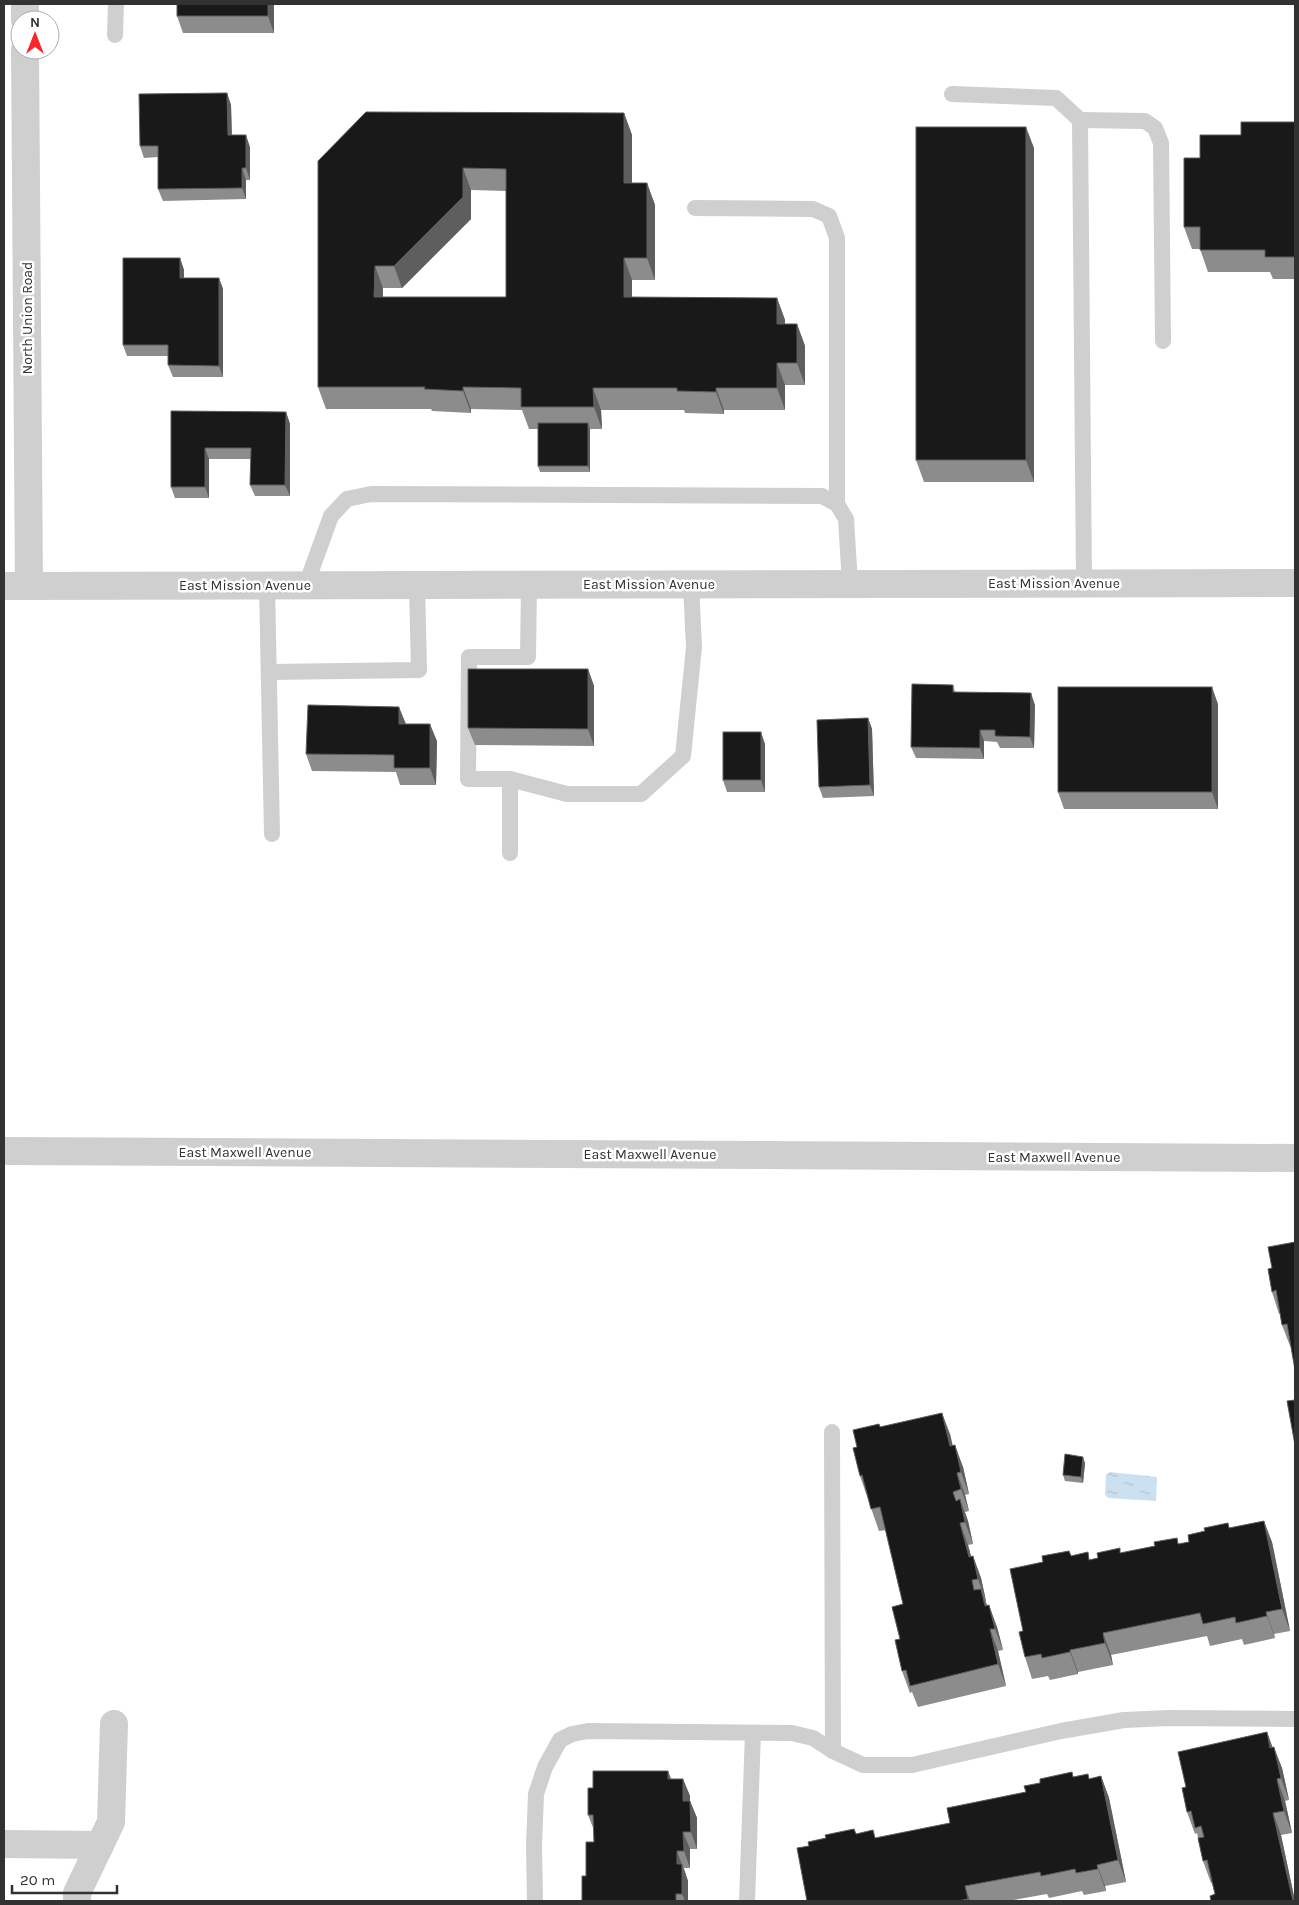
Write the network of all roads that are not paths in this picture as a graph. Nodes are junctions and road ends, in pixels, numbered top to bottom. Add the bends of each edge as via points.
1 (116, 4) edge
2 (116, 34) dead end
3 (24, 60) edge
4 (952, 94) dead end
5 (1080, 120) junction
6 (15, 129) edge
7 (695, 208) dead end
8 (1163, 342) dead end
9 (837, 504) junction
10 (1084, 583) junction
11 (1295, 583) edge
12 (417, 584) junction
13 (529, 584) junction
14 (691, 584) junction
15 (850, 584) junction
16 (267, 585) junction
17 (306, 585) junction
18 (16, 586) edge
19 (269, 672) junction
20 (510, 779) junction
21 (272, 834) dead end
22 (510, 853) dead end
23 (4, 1151) edge
24 (1295, 1158) edge
25 (832, 1432) dead end
26 (1295, 1719) edge
27 (114, 1724) dead end
28 (753, 1733) junction
29 (833, 1751) junction
30 (4, 1844) edge
31 (100, 1845) junction
32 (77, 1901) edge
33 (535, 1901) edge
34 (747, 1901) edge

1 - 2 lane
3 - 6 street, North Union Road
4 - 5 lane via 1056,98
5 - 8 lane via 1145,121 1155,128 1161,142
5 - 10 lane
6 - 18 street, North Union Road
7 - 9 lane via 813,209 829,216 837,238
9 - 15 lane via 846,519
9 - 17 lane via 822,496 371,494 347,499 331,516
10 - 11 street, East Mission Avenue
10 - 15 street, East Mission Avenue
12 - 13 street, East Mission Avenue
12 - 17 street, East Mission Avenue
12 - 19 lane via 419,670
13 - 14 street, East Mission Avenue
13 - 20 lane via 528,657 470,657 468,779
14 - 15 street, East Mission Avenue
14 - 20 lane via 694,647 683,756 641,794 567,794
16 - 17 street, East Mission Avenue
16 - 18 street, East Mission Avenue
16 - 19 lane
19 - 21 lane
20 - 22 lane
23 - 24 street, East Maxwell Avenue
25 - 29 lane
26 - 29 lane via 1124,1720 912,1765 863,1765
27 - 31 street via 111,1822
28 - 29 lane via 792,1733 813,1738
28 - 33 lane via 588,1732 560,1740 545,1767 536,1794
28 - 34 lane
30 - 31 street
31 - 32 street via 77,1893

